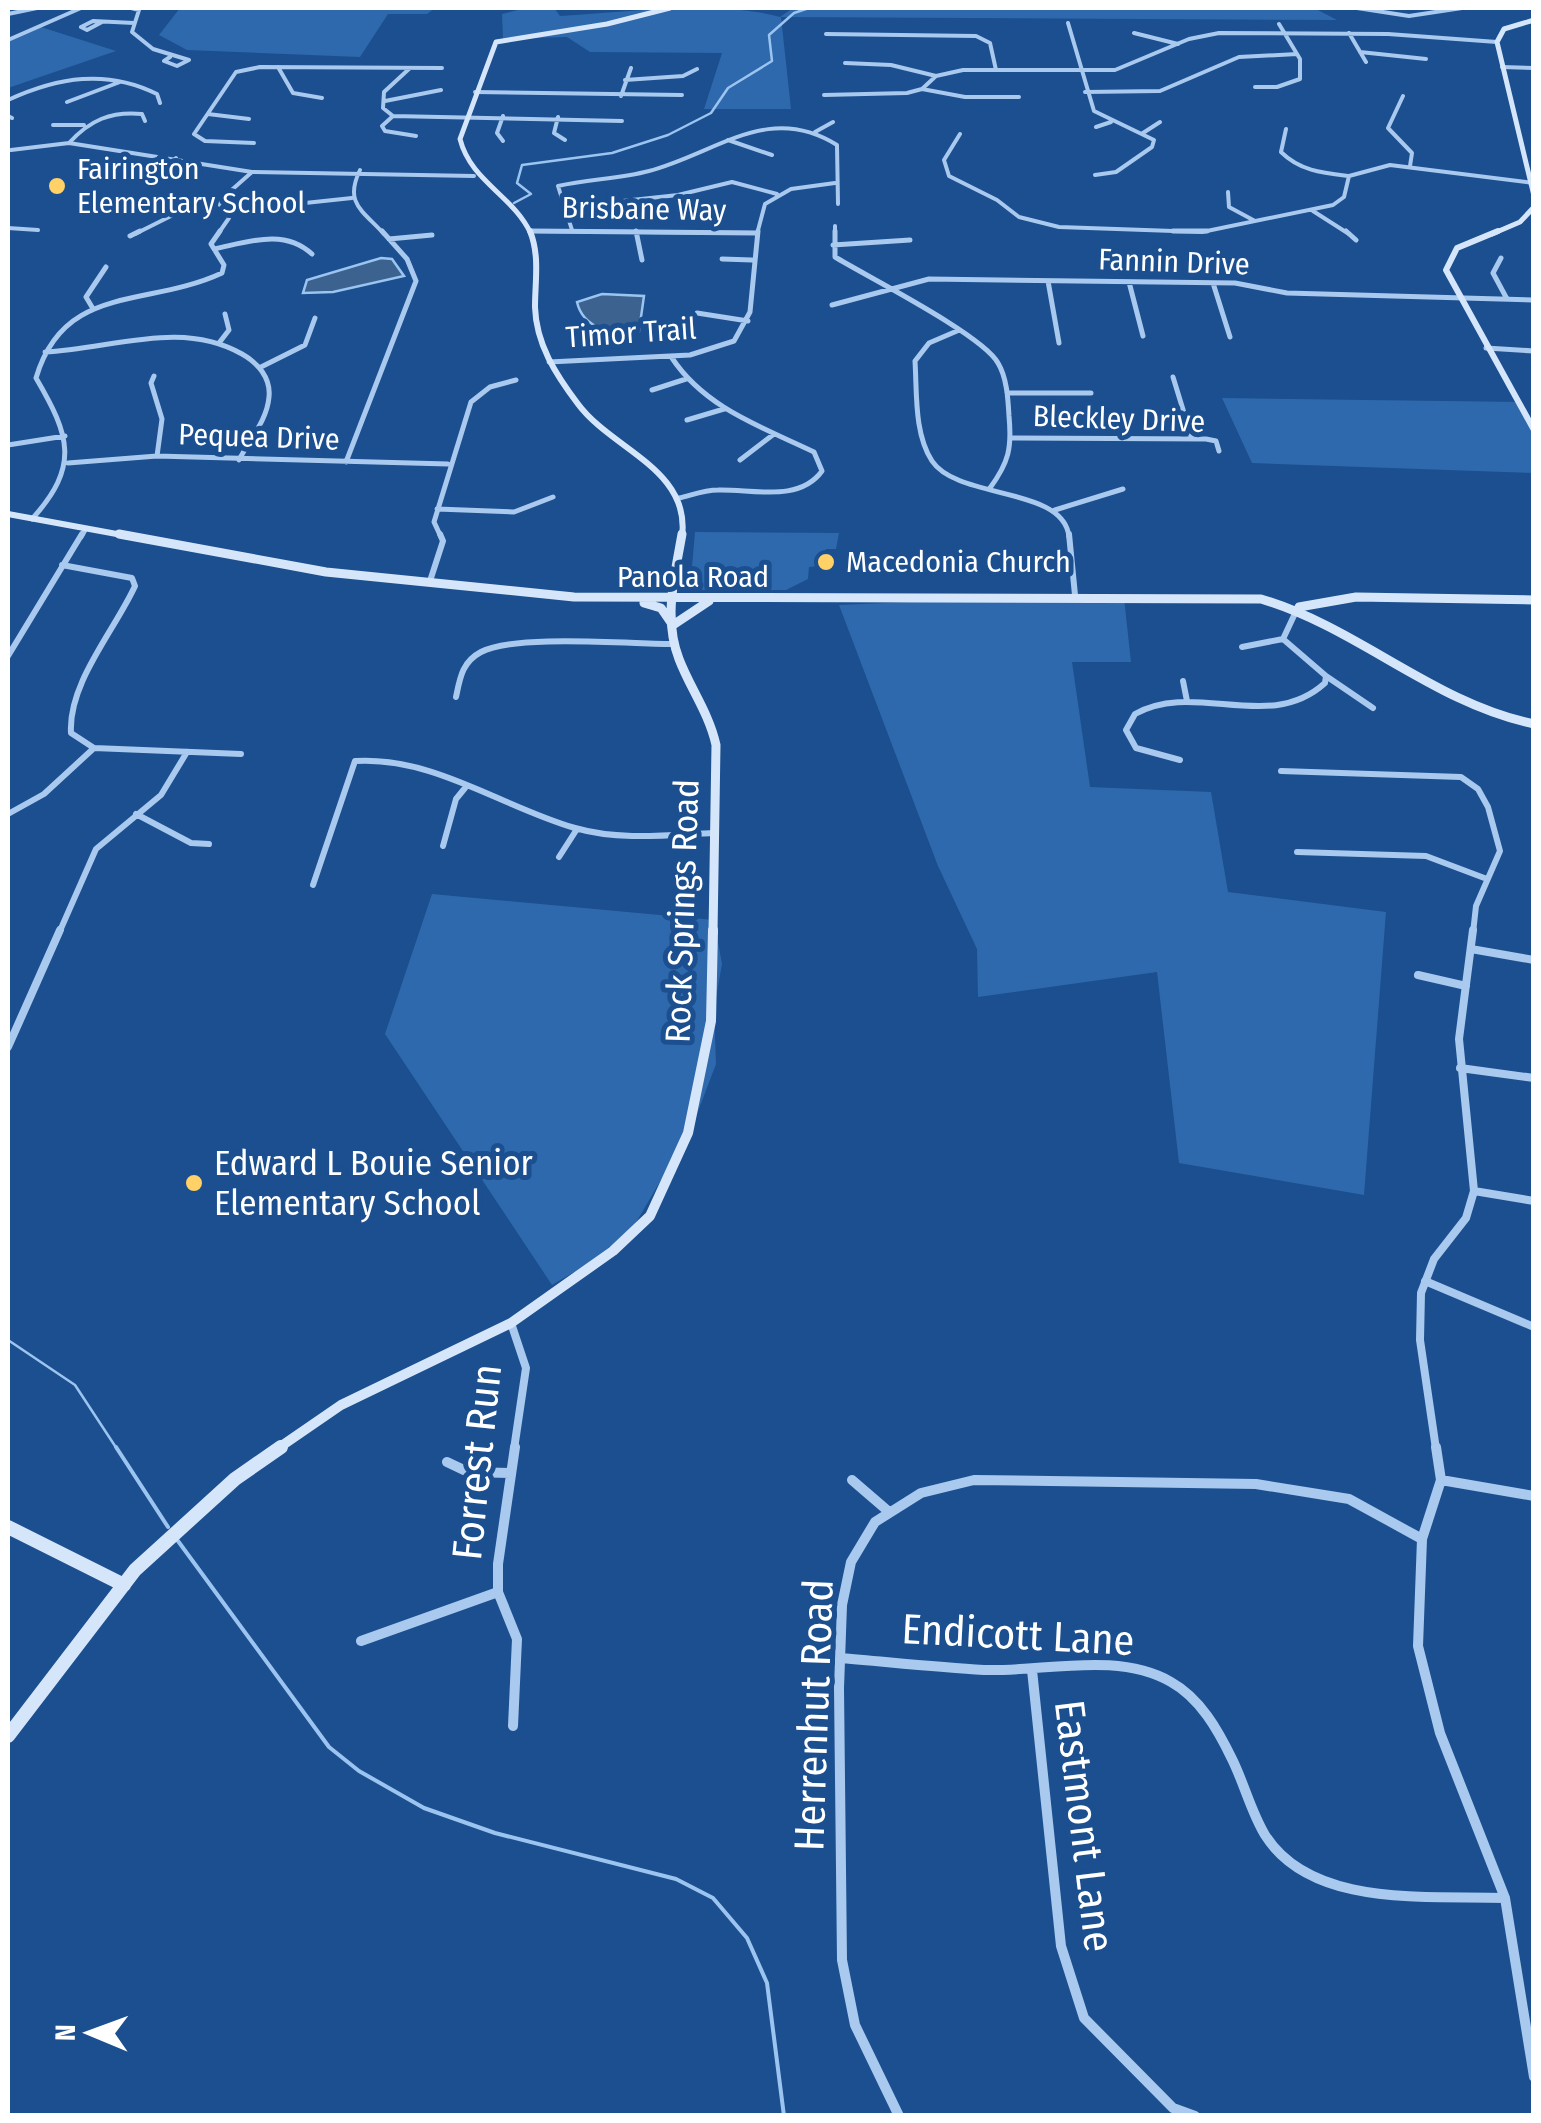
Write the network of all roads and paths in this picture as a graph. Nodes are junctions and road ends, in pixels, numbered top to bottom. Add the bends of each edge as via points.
1 (37, 8) edge
2 (69, 8) edge
3 (81, 8) edge
4 (131, 8) edge
5 (668, 8) edge
6 (1357, 8) edge
7 (1409, 8) edge
8 (1462, 8) edge
9 (1414, 14) junction
10 (8, 16) edge
11 (1534, 20) edge
12 (102, 22) dead end
13 (134, 23) junction
14 (1068, 24) dead end
15 (1279, 24) dead end
16 (1134, 33) dead end
17 (1286, 33) junction
18 (1349, 33) junction
19 (826, 34) dead end
20 (8, 38) edge
21 (1497, 42) junction
22 (1178, 44) junction
23 (1360, 52) junction
24 (1297, 54) junction
25 (170, 57) dead end
26 (1426, 59) dead end
27 (1366, 62) dead end
28 (845, 64) dead end
29 (278, 67) junction
30 (1502, 67) junction
31 (347, 68) junction
32 (410, 68) junction
33 (442, 68) dead end
34 (631, 68) dead end
35 (698, 68) dead end
36 (1534, 68) edge
37 (996, 70) junction
38 (90, 71) dead end
39 (1080, 72) junction
40 (86, 76) junction
41 (342, 76) dead end
42 (936, 76) junction
43 (625, 80) junction
44 (120, 82) junction
45 (1255, 88) dead end
46 (922, 89) junction
47 (441, 90) dead end
48 (475, 92) junction
49 (1085, 92) junction
50 (682, 95) dead end
51 (824, 95) dead end
52 (620, 96) junction
53 (1403, 96) dead end
54 (1019, 97) dead end
55 (322, 98) dead end
56 (8, 100) edge
57 (385, 100) junction
58 (67, 102) dead end
59 (160, 103) dead end
60 (208, 114) junction
61 (393, 116) junction
62 (467, 116) junction
63 (503, 116) junction
64 (558, 117) junction
65 (249, 119) dead end
66 (145, 121) dead end
67 (622, 122) dead end
68 (833, 122) dead end
69 (1112, 122) junction
70 (1160, 122) dead end
71 (54, 125) dead end
72 (84, 125) junction
73 (1096, 126) dead end
74 (1286, 129) dead end
75 (815, 132) junction
76 (1143, 133) junction
77 (960, 134) dead end
78 (416, 136) dead end
79 (565, 140) dead end
80 (728, 140) junction
81 (502, 141) dead end
82 (8, 142) edge
83 (69, 143) junction
84 (254, 143) dead end
85 (12, 150) junction
86 (772, 154) dead end
87 (8, 156) edge
88 (176, 158) junction
89 (1410, 166) junction
90 (360, 170) dead end
91 (252, 172) junction
92 (1095, 175) dead end
93 (474, 176) junction
94 (1349, 176) junction
95 (356, 177) junction
96 (156, 183) dead end
97 (1532, 183) edge
98 (835, 184) junction
99 (1228, 192) dead end
100 (777, 194) junction
101 (1534, 196) edge
102 (352, 198) junction
103 (218, 202) junction
104 (305, 203) dead end
105 (838, 204) dead end
106 (566, 207) junction
107 (1534, 207) edge
108 (1313, 211) junction
109 (1255, 221) junction
110 (835, 226) dead end
111 (8, 228) edge
112 (38, 230) dead end
113 (572, 230) junction
114 (530, 231) junction
115 (636, 231) junction
116 (756, 233) junction
117 (432, 234) dead end
118 (130, 236) dead end
119 (389, 240) junction
120 (910, 240) dead end
121 (1356, 240) dead end
122 (833, 245) junction
123 (214, 249) junction
124 (312, 254) dead end
125 (1501, 258) dead end
126 (722, 259) dead end
127 (642, 260) dead end
128 (752, 260) junction
129 (106, 267) dead end
130 (1048, 281) junction
131 (1129, 282) junction
132 (1213, 283) junction
133 (1313, 285) dead end
134 (1401, 286) dead end
135 (886, 288) junction
136 (1316, 294) junction
137 (1407, 298) junction
138 (1507, 299) junction
139 (1461, 300) junction
140 (1534, 300) edge
141 (832, 305) dead end
142 (92, 306) junction
143 (697, 312) dead end
144 (224, 314) dead end
145 (316, 318) dead end
146 (748, 321) junction
147 (957, 331) junction
148 (1143, 336) dead end
149 (1230, 337) dead end
150 (219, 343) junction
151 (1060, 343) dead end
152 (1486, 348) junction
153 (1534, 351) edge
154 (45, 352) junction
155 (672, 358) junction
156 (549, 362) junction
157 (262, 367) junction
158 (154, 376) dead end
159 (1174, 377) dead end
160 (686, 379) junction
161 (516, 380) dead end
162 (652, 390) dead end
163 (1007, 393) junction
164 (1091, 394) dead end
165 (724, 409) junction
166 (688, 420) dead end
167 (1534, 430) edge
168 (774, 434) junction
169 (65, 436) junction
170 (1012, 438) junction
171 (1192, 439) junction
172 (8, 445) edge
173 (1220, 451) dead end
174 (157, 456) junction
175 (239, 460) junction
176 (740, 460) dead end
177 (68, 462) junction
178 (346, 462) junction
179 (448, 464) junction
180 (990, 488) junction
181 (1123, 489) dead end
182 (552, 497) dead end
183 (679, 498) junction
184 (438, 509) junction
185 (1054, 510) junction
186 (8, 514) edge
187 (32, 519) junction
188 (85, 530) junction
189 (62, 565) junction
190 (430, 582) junction
191 (1075, 596) junction
192 (674, 598) junction
193 (715, 598) junction
194 (629, 600) junction
195 (1534, 600) edge
196 (1321, 605) junction
197 (1298, 607) junction
198 (1316, 614) junction
199 (672, 625) junction
200 (1282, 639) junction
201 (674, 644) junction
202 (1242, 647) dead end
203 (8, 656) edge
204 (1326, 676) junction
205 (1184, 681) dead end
206 (456, 697) dead end
207 (1187, 701) junction
208 (1374, 708) dead end
209 (1534, 724) edge
210 (94, 748) junction
211 (186, 752) junction
212 (241, 754) dead end
213 (1180, 760) dead end
214 (1282, 771) dead end
215 (466, 788) junction
216 (8, 814) edge
217 (136, 814) junction
218 (577, 829) junction
219 (714, 833) junction
220 (209, 844) dead end
221 (442, 846) dead end
222 (1297, 852) dead end
223 (559, 857) dead end
224 (1488, 879) junction
225 (313, 885) dead end
226 (1471, 949) junction
227 (1534, 960) edge
228 (1418, 975) dead end
229 (1466, 986) junction
230 (8, 1047) edge
231 (1460, 1068) junction
232 (1534, 1078) edge
233 (1474, 1191) junction
234 (1534, 1201) edge
235 (1425, 1281) junction
236 (511, 1323) junction
237 (1534, 1326) edge
238 (447, 1462) dead end
239 (511, 1473) junction
240 (852, 1480) dead end
241 (1441, 1480) junction
242 (1534, 1496) edge
243 (888, 1511) junction
244 (8, 1527) edge
245 (1422, 1538) junction
246 (124, 1585) junction
247 (498, 1592) junction
248 (361, 1641) dead end
249 (840, 1658) junction
250 (1032, 1670) junction
251 (513, 1726) dead end
252 (8, 1736) edge
253 (1505, 1898) junction
254 (1534, 2077) edge
255 (899, 2116) edge
256 (1196, 2116) edge

1 - 10 street
2 - 20 street
3 - 20 street
4 - 13 street via 139,10
5 - 48 street via 500,40
6 - 9 street
7 - 9 street
8 - 9 street
11 - 21 street via 1504,29
12 - 13 street
13 - 25 street via 140,42
14 - 39 street
15 - 17 street
16 - 22 street
17 - 18 street
17 - 22 street via 1208,34
17 - 24 street
18 - 21 street
18 - 23 street
19 - 37 street via 976,36 990,43
21 - 30 street
22 - 39 street via 1122,69
23 - 26 street
23 - 27 street
24 - 45 street via 1300,79
24 - 49 street via 1239,57 1165,90
28 - 42 street via 891,65
29 - 31 street
29 - 55 street via 293,93
29 - 60 street via 231,75
30 - 36 street
30 - 97 street
31 - 32 street
31 - 41 street
32 - 33 street
32 - 57 street via 386,90
34 - 43 street
35 - 43 street via 683,76
37 - 39 street
37 - 42 street
38 - 40 street
39 - 49 street
40 - 44 street
40 - 56 street
42 - 46 street
43 - 52 street
44 - 58 street
44 - 59 street via 152,90
46 - 51 street
46 - 54 street
47 - 57 street
48 - 52 street
48 - 62 street
49 - 69 street via 1094,111
50 - 52 street
53 - 89 street via 1388,128 1412,153
57 - 61 street via 384,110
60 - 65 street
60 - 84 street via 197,138
61 - 62 street
61 - 78 street via 385,131
62 - 63 street
62 - 93 street via 460,139
63 - 64 street
63 - 81 street via 497,133
64 - 67 street
64 - 79 street via 554,132
66 - 72 street via 142,114 120,113
68 - 75 street
69 - 73 street
69 - 76 street
70 - 76 street
71 - 72 street
72 - 83 street
74 - 94 street via 1281,152 1288,160
75 - 80 street via 770,128
75 - 98 street via 840,150
76 - 92 street via 1154,140 1152,147 1116,172
77 - 109 street via 944,160 949,176 1029,220 1180,232
80 - 86 street
80 - 106 street via 653,171 561,185
82 - 85 street
83 - 85 street
83 - 88 street
85 - 87 street
88 - 91 street
88 - 96 street
89 - 94 street via 1366,168
89 - 97 street
90 - 95 street
91 - 95 street
91 - 103 street
93 - 95 street
93 - 114 street
94 - 108 street via 1341,201
95 - 102 street
97 - 101 street
98 - 100 street
98 - 105 street
99 - 109 street via 1229,207
100 - 106 street via 732,182
100 - 116 street, Timor Trail via 765,204
102 - 104 street
102 - 119 street
103 - 118 street via 193,206
103 - 123 street via 230,223 213,239
106 - 113 street
107 - 139 street via 1520,222 1450,256 1446,270
108 - 109 street
108 - 121 street
110 - 122 street
111 - 112 street
113 - 114 street, Brisbane Way
113 - 115 street, Brisbane Way
114 - 156 street via 538,265 534,324
115 - 116 street, Brisbane Way
115 - 127 street
116 - 128 street, Timor Trail
117 - 119 street
119 - 178 street via 416,275 414,291
120 - 122 street
122 - 135 street via 838,260
123 - 124 street via 288,238
123 - 142 street via 224,265 215,277
125 - 138 street via 1493,273
126 - 128 street
128 - 146 street, Timor Trail
129 - 142 street via 86,297
130 - 131 street, Fannin Drive
130 - 135 street, Fannin Drive via 929,279
130 - 151 street
131 - 132 street, Fannin Drive
131 - 148 street
132 - 136 street, Fannin Drive
132 - 149 street
133 - 136 street
134 - 137 street
135 - 141 street, Fannin Drive
135 - 147 street
136 - 137 street, Fannin Drive
137 - 139 street, Fannin Drive
138 - 139 street, Fannin Drive
138 - 140 street, Fannin Drive
139 - 152 street
142 - 154 street via 65,322
143 - 146 street
144 - 150 street via 229,330
145 - 157 street via 296,353
146 - 155 street, Timor Trail via 727,345
147 - 163 street via 998,361
147 - 180 street via 930,343 915,361 922,447 947,474
150 - 154 street via 162,335
150 - 157 street
152 - 153 street
152 - 167 street
154 - 169 street via 36,378
155 - 156 street, Timor Trail
155 - 160 street
156 - 183 street via 590,419 657,467
157 - 175 street via 270,394
158 - 174 street via 162,419
159 - 171 street
160 - 162 street
160 - 165 street
161 - 179 street via 474,397
163 - 164 street
163 - 170 street
165 - 166 street
165 - 168 street
168 - 176 street
168 - 183 street via 814,452 820,477 787,490 714,490
169 - 172 street
169 - 177 street
170 - 171 street, Bleckley Drive
170 - 180 street via 1008,462
171 - 173 street, Bleckley Drive via 1216,441
174 - 175 street, Pequea Drive
174 - 177 street, Pequea Drive
175 - 178 street, Pequea Drive
177 - 187 street via 54,494
178 - 179 street, Pequea Drive
179 - 184 street
180 - 185 street
181 - 185 street
182 - 184 street via 526,510
183 - 192 street, Rock Springs Road via 684,518
184 - 190 street via 434,522 443,541
185 - 191 street via 1068,525
186 - 187 street, Panola Road
187 - 188 street, Panola Road
188 - 189 street
188 - 190 street, Panola Road via 326,572
189 - 203 street
189 - 210 street via 110,570 132,578 135,586 68,721 71,733
190 - 194 street, Panola Road
191 - 193 street, Panola Road
191 - 197 street, Panola Road via 1231,596
192 - 193 street, Panola Road
192 - 194 street, Panola Road
192 - 199 street, Rock Springs Road
193 - 199 street
194 - 199 street via 661,608
195 - 196 street via 1356,597
196 - 197 street
196 - 198 street
197 - 198 street, Panola Road
197 - 200 street
198 - 209 street, Panola Road via 1452,700
199 - 201 street, Rock Springs Road
200 - 202 street
200 - 204 street
201 - 206 street via 492,648 462,668
201 - 219 street, Rock Springs Road via 714,733
204 - 207 street via 1314,694 1285,706
204 - 208 street
205 - 207 street
207 - 213 street via 1146,706 1126,730 1136,748
210 - 211 street
210 - 216 street via 44,794
211 - 212 street
211 - 217 street via 170,784
214 - 224 street via 1462,777 1478,790 1497,830 1498,862
215 - 218 street
215 - 221 street via 456,798
215 - 225 street via 393,761 355,761
217 - 220 street via 191,843
217 - 230 street via 96,849
218 - 219 street
218 - 223 street
219 - 236 street, Rock Springs Road via 710,1021 688,1133 666,1189 632,1234
222 - 224 street via 1426,856
224 - 226 street via 1476,906
226 - 227 street
226 - 229 street
228 - 229 street
229 - 231 street
231 - 232 street
231 - 233 street
233 - 234 street
233 - 235 street via 1466,1218
235 - 237 street
235 - 241 street via 1420,1340
236 - 239 street, Forrest Run via 526,1368
236 - 246 street, Rock Springs Road via 284,1440
238 - 239 street via 468,1472
239 - 247 street, Forrest Run
240 - 243 street
241 - 242 street
241 - 245 street
243 - 245 street, Herrenhut Road via 966,1480 1256,1484 1349,1499
243 - 249 street, Herrenhut Road via 850,1562
244 - 246 street
245 - 253 street via 1418,1646 1424,1683
246 - 252 street, Rock Springs Road
247 - 248 street
247 - 251 street, Forrest Run via 517,1639
249 - 250 street, Endicott Lane
249 - 255 street, Herrenhut Road via 841,1950 851,2014
250 - 253 street, Endicott Lane via 1140,1670 1189,1694 1222,1742 1264,1832 1302,1872 1376,1889
250 - 256 street, Eastmont Lane via 1061,1946 1084,2018 1173,2108
253 - 254 street

